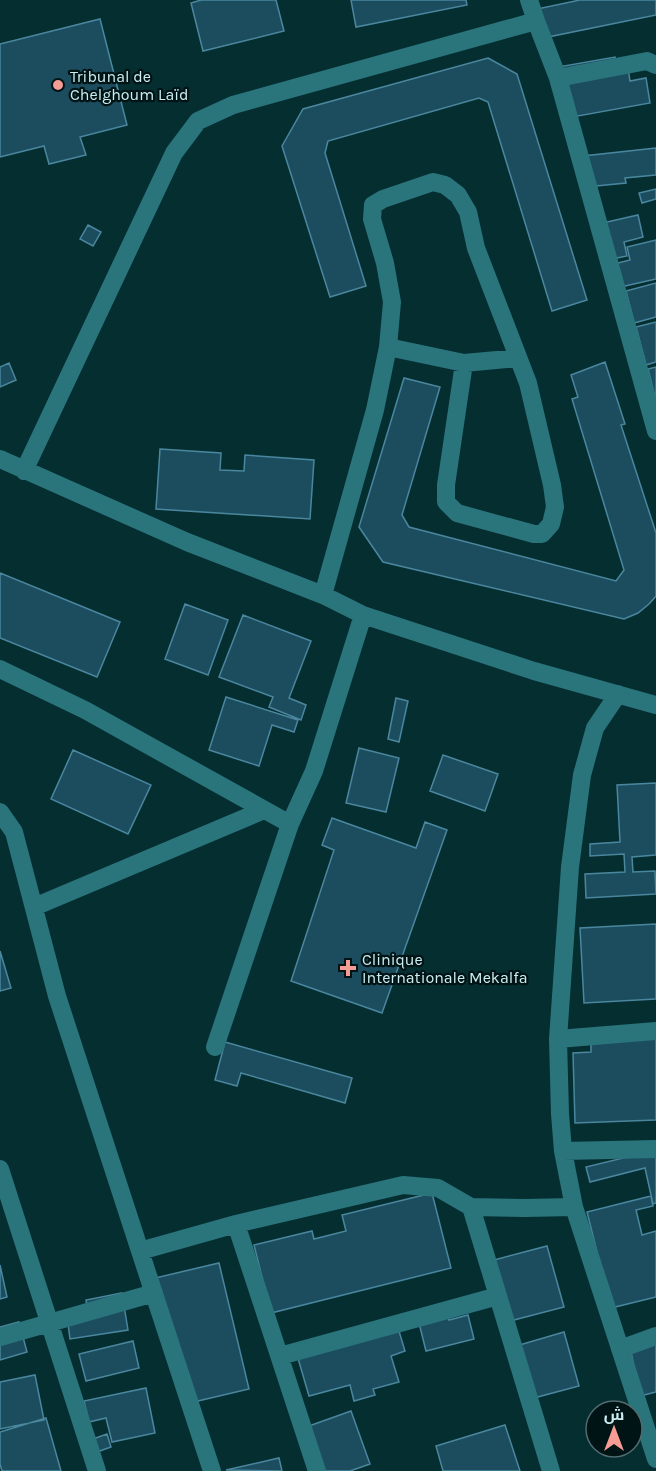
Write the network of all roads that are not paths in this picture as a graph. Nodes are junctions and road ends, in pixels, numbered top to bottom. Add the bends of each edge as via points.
1 (529, 0) edge
2 (536, 21) junction
3 (656, 65) edge
4 (558, 78) junction
5 (388, 347) junction
6 (518, 358) junction
7 (464, 363) junction
8 (656, 431) edge
9 (0, 459) edge
10 (24, 471) junction
11 (323, 595) junction
12 (363, 615) junction
13 (0, 669) edge
14 (618, 694) junction
15 (656, 705) edge
16 (264, 810) junction
17 (0, 812) edge
18 (290, 824) junction
19 (34, 907) junction
20 (656, 1031) edge
21 (558, 1039) junction
22 (215, 1047) dead end
23 (656, 1149) edge
24 (563, 1151) junction
25 (0, 1168) edge
26 (471, 1207) junction
27 (573, 1207) junction
28 (236, 1224) junction
29 (140, 1251) junction
30 (154, 1293) junction
31 (498, 1296) junction
32 (49, 1323) junction
33 (656, 1336) edge
34 (0, 1337) edge
35 (620, 1349) junction
36 (280, 1356) junction
37 (656, 1459) edge
38 (96, 1471) edge
39 (212, 1471) edge
40 (317, 1471) edge
41 (551, 1471) edge

1 - 2 street
2 - 4 street
2 - 10 street via 233,105 198,121 174,153
3 - 4 street via 646,61
4 - 8 street
5 - 6 street via 392,302 372,219 373,205 433,182 458,195 468,212 476,248
5 - 7 street
5 - 11 street via 375,410
6 - 7 street
6 - 7 street via 528,383 555,507 551,524 542,534 458,513 446,502
9 - 10 street
10 - 11 street via 187,542
11 - 12 street
12 - 14 street
12 - 18 street via 314,771
13 - 16 street
14 - 15 street
14 - 21 street via 595,728 582,776 570,867
16 - 18 street
16 - 19 street
17 - 19 street via 14,832
18 - 22 street
19 - 29 street via 57,996
20 - 21 street
21 - 24 street
23 - 24 street
24 - 27 street
25 - 32 street
26 - 27 street
26 - 28 street via 438,1188 403,1185
26 - 31 street
27 - 35 street
28 - 29 street
28 - 36 street
29 - 30 street
30 - 32 street
30 - 39 street
31 - 36 street
31 - 41 street
32 - 34 street
32 - 38 street
33 - 35 street
35 - 37 street
36 - 40 street

